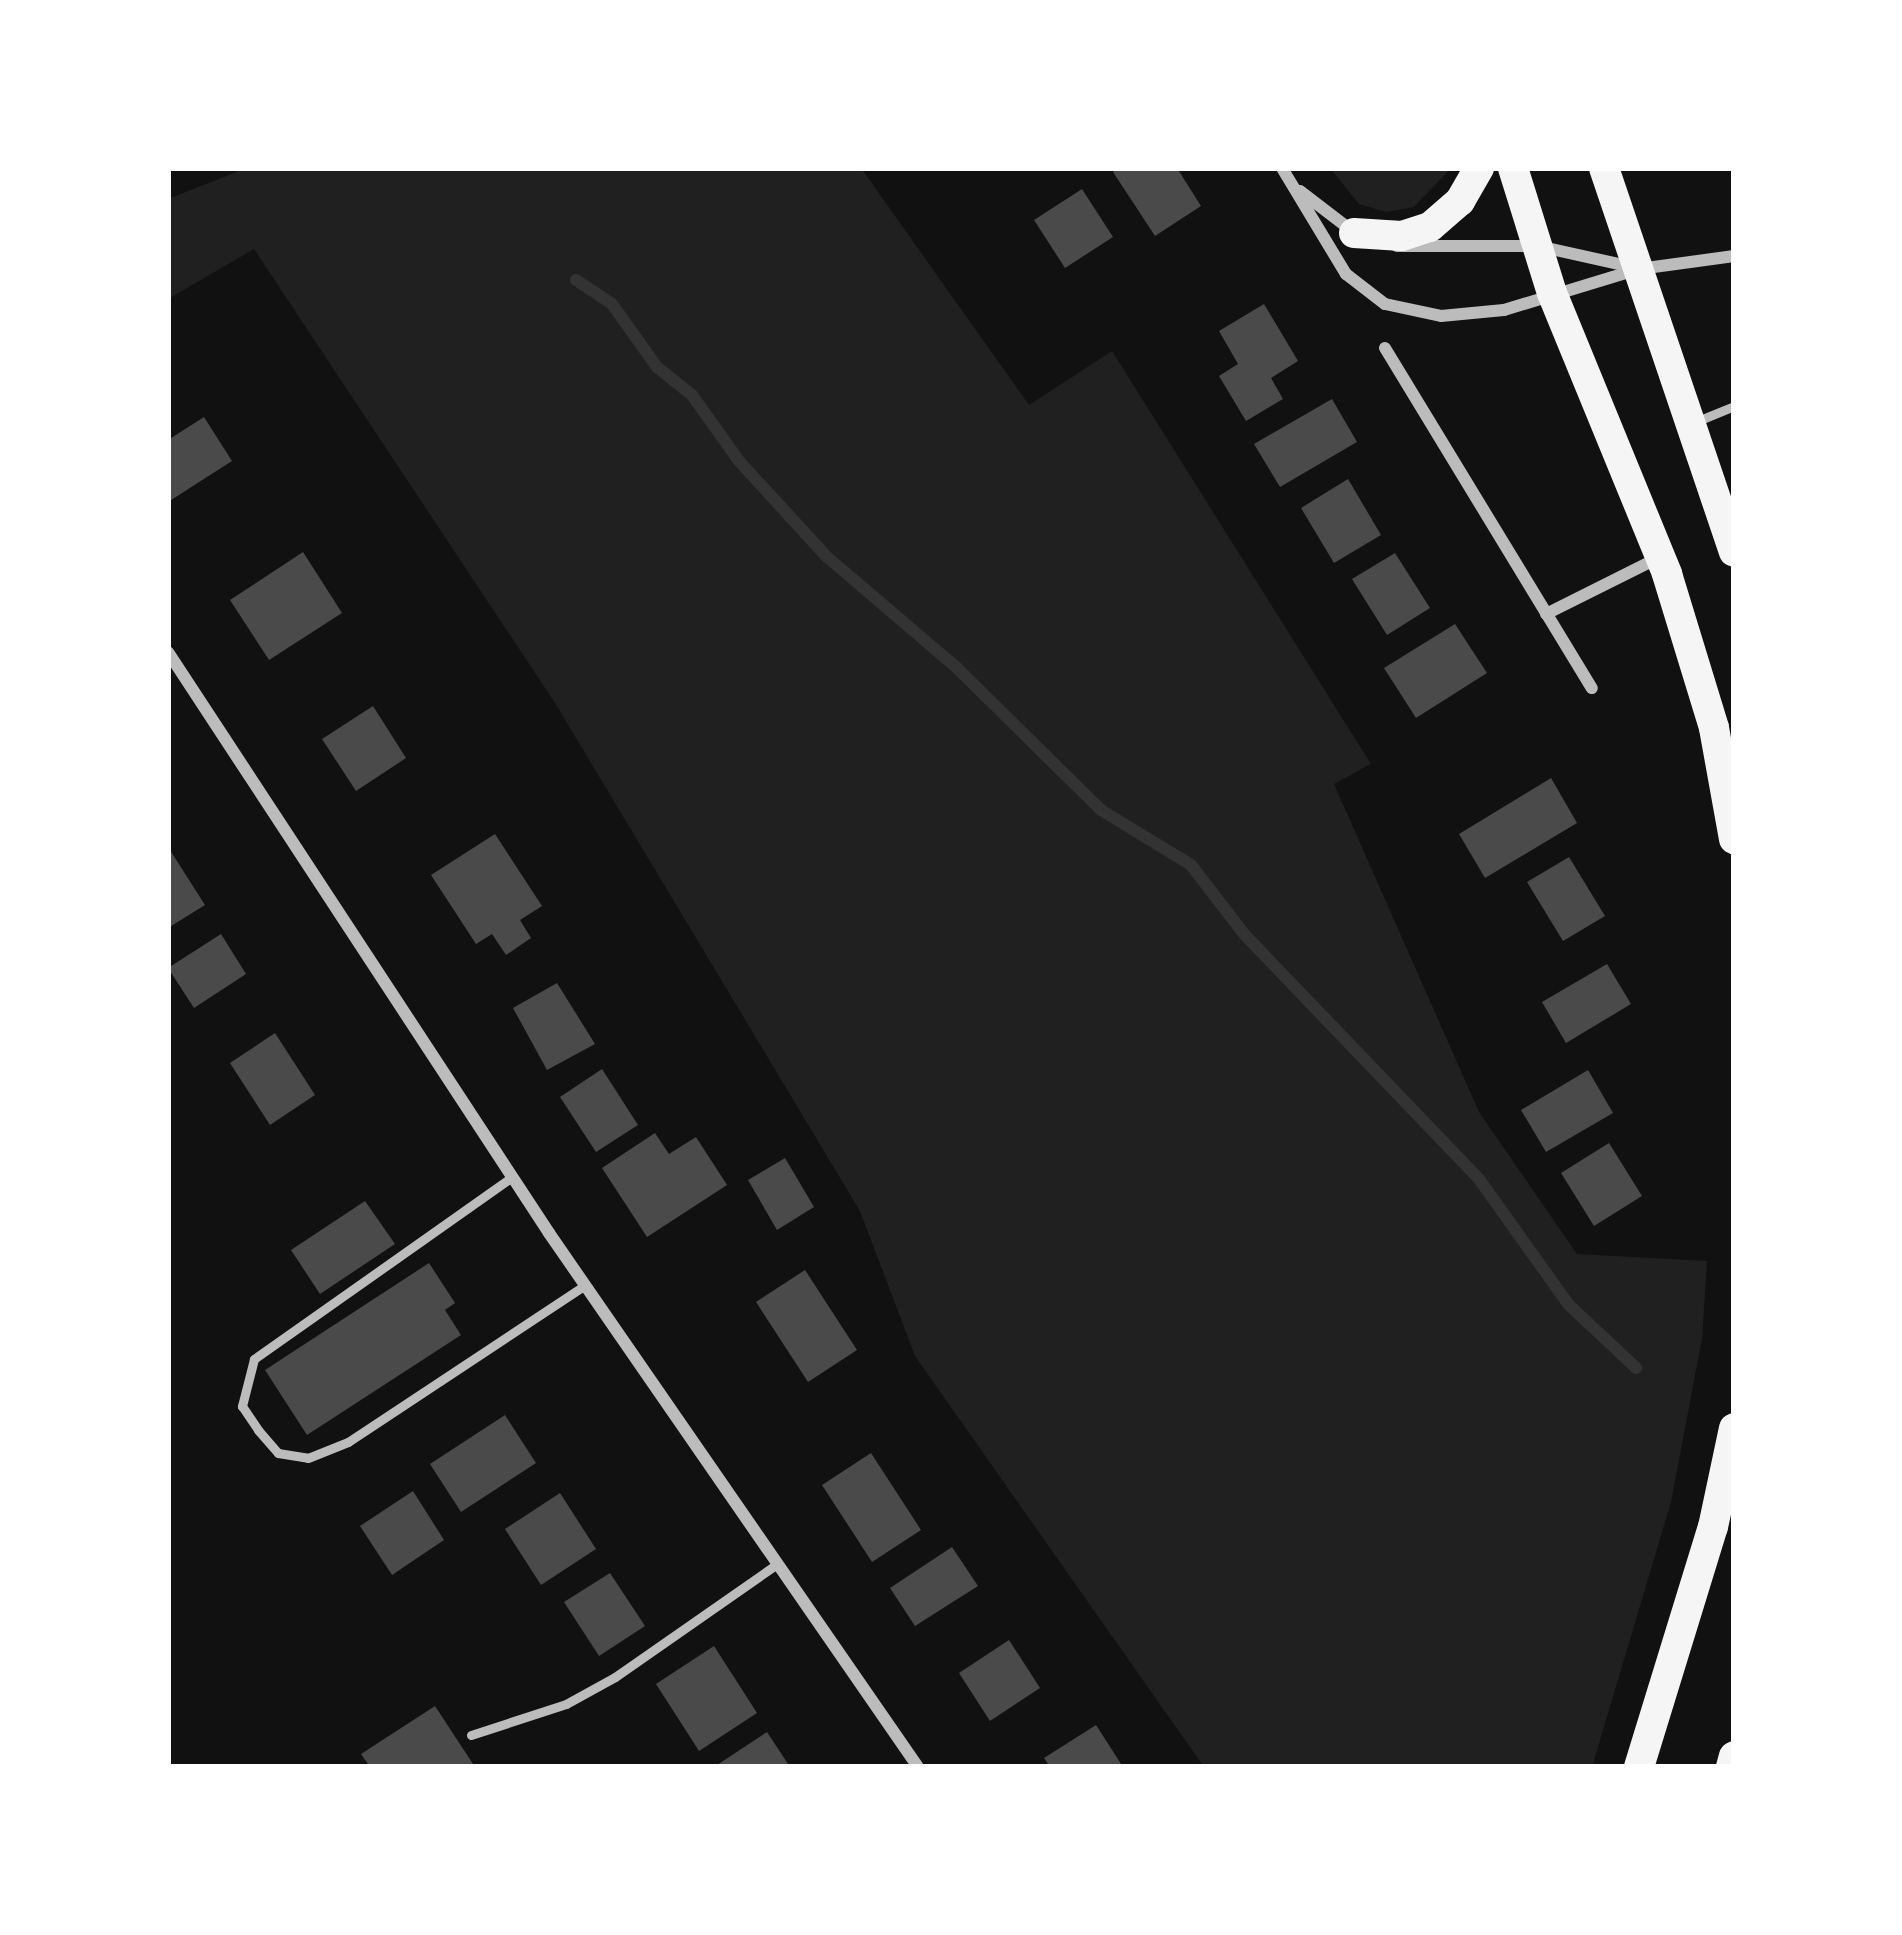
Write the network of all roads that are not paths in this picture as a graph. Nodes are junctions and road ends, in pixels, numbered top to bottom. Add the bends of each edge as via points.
1 (1479, 168) edge
2 (1513, 168) edge
3 (1604, 168) edge
4 (1286, 174) edge
5 (1354, 233) junction
6 (1538, 246) junction
7 (1734, 256) edge
8 (1639, 269) junction
9 (1552, 293) junction
10 (1385, 348) dead end
11 (1734, 406) edge
12 (1690, 424) junction
13 (1734, 553) edge
14 (1660, 557) junction
15 (1546, 614) junction
16 (168, 652) edge
17 (1592, 688) dead end
18 (1734, 839) edge
19 (512, 1177) junction
20 (585, 1285) junction
21 (1734, 1428) edge
22 (777, 1564) junction
23 (471, 1735) dead end
24 (1734, 1756) edge
25 (918, 1767) edge
26 (1639, 1767) edge
27 (1731, 1767) edge

1 - 5 main road via 1460,201 1430,227 1402,236
2 - 6 main road
3 - 8 main road
4 - 5 street
4 - 9 street via 1346,274 1385,304 1441,316 1504,310
5 - 6 street via 1422,250
6 - 8 street
6 - 9 main road
7 - 8 street
8 - 9 street
8 - 12 main road
9 - 14 main road
10 - 15 street
11 - 12 lane
12 - 13 main road
14 - 15 street
14 - 18 main road via 1714,728
15 - 17 street
16 - 19 street
19 - 20 street
19 - 20 lane via 254,1359 244,1379 250,1418 278,1453 308,1458
20 - 22 street
21 - 26 main road via 1714,1528
22 - 23 lane via 615,1677 566,1704
22 - 25 street
24 - 27 main road

